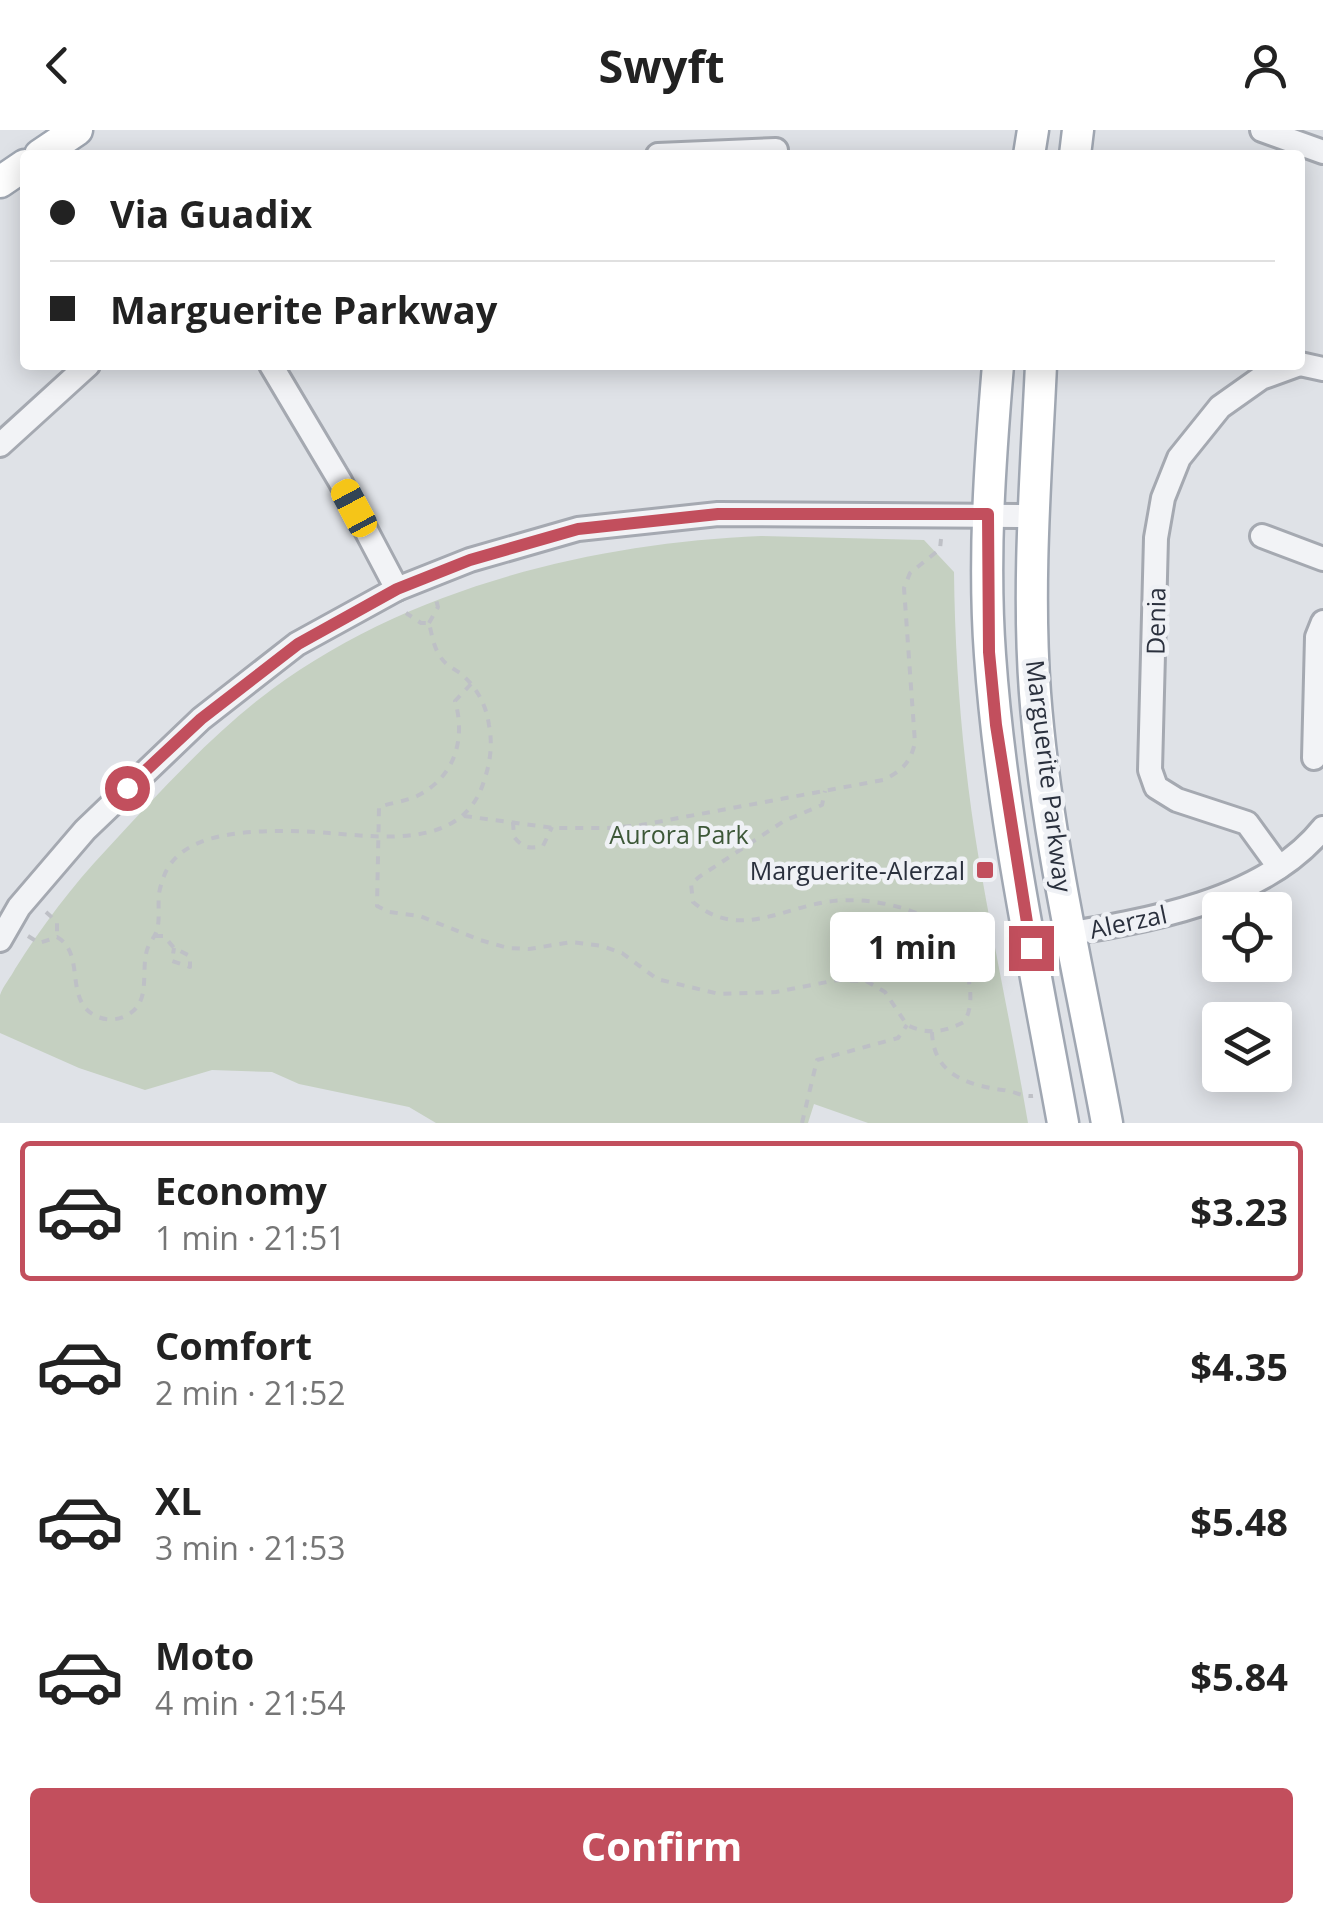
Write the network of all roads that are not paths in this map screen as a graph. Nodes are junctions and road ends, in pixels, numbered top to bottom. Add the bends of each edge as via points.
1 (77, 130) edge
2 (1262, 130) edge
3 (47, 150) edge
4 (1323, 152) edge
5 (82, 370) edge
6 (274, 370) edge
7 (998, 370) edge
8 (1041, 370) edge
9 (1289, 370) edge
10 (0, 445) edge
11 (988, 514) junction
12 (1034, 516) junction
13 (1262, 536) dead end
14 (1323, 559) edge
15 (395, 590) junction
16 (1323, 622) edge
17 (1314, 758) dead end
18 (1323, 828) edge
19 (1279, 867) junction
20 (11, 913) edge
21 (1072, 933) junction
22 (1030, 940) junction
23 (1060, 1109) edge
24 (1107, 1123) edge

1 - 3 main road
2 - 4 street
5 - 10 street
6 - 15 street
7 - 11 main road, Marguerite Parkway
8 - 12 main road, Marguerite Parkway
9 - 19 street, Denia via 1261,378 1220,406 1179,458 1162,498 1150,770 1156,787 1177,800 1248,823
11 - 12 street
11 - 15 street via 718,514 578,529
11 - 22 main road, Marguerite Parkway via 989,652
12 - 21 main road, Marguerite Parkway via 1035,694
13 - 14 street
15 - 20 street via 298,644 201,719 94,820
16 - 17 street via 1316,638
18 - 19 street, Alerzal
19 - 21 street, Alerzal via 1211,901
21 - 22 street, Alerzal
21 - 24 main road, Marguerite Parkway
22 - 23 main road, Marguerite Parkway

